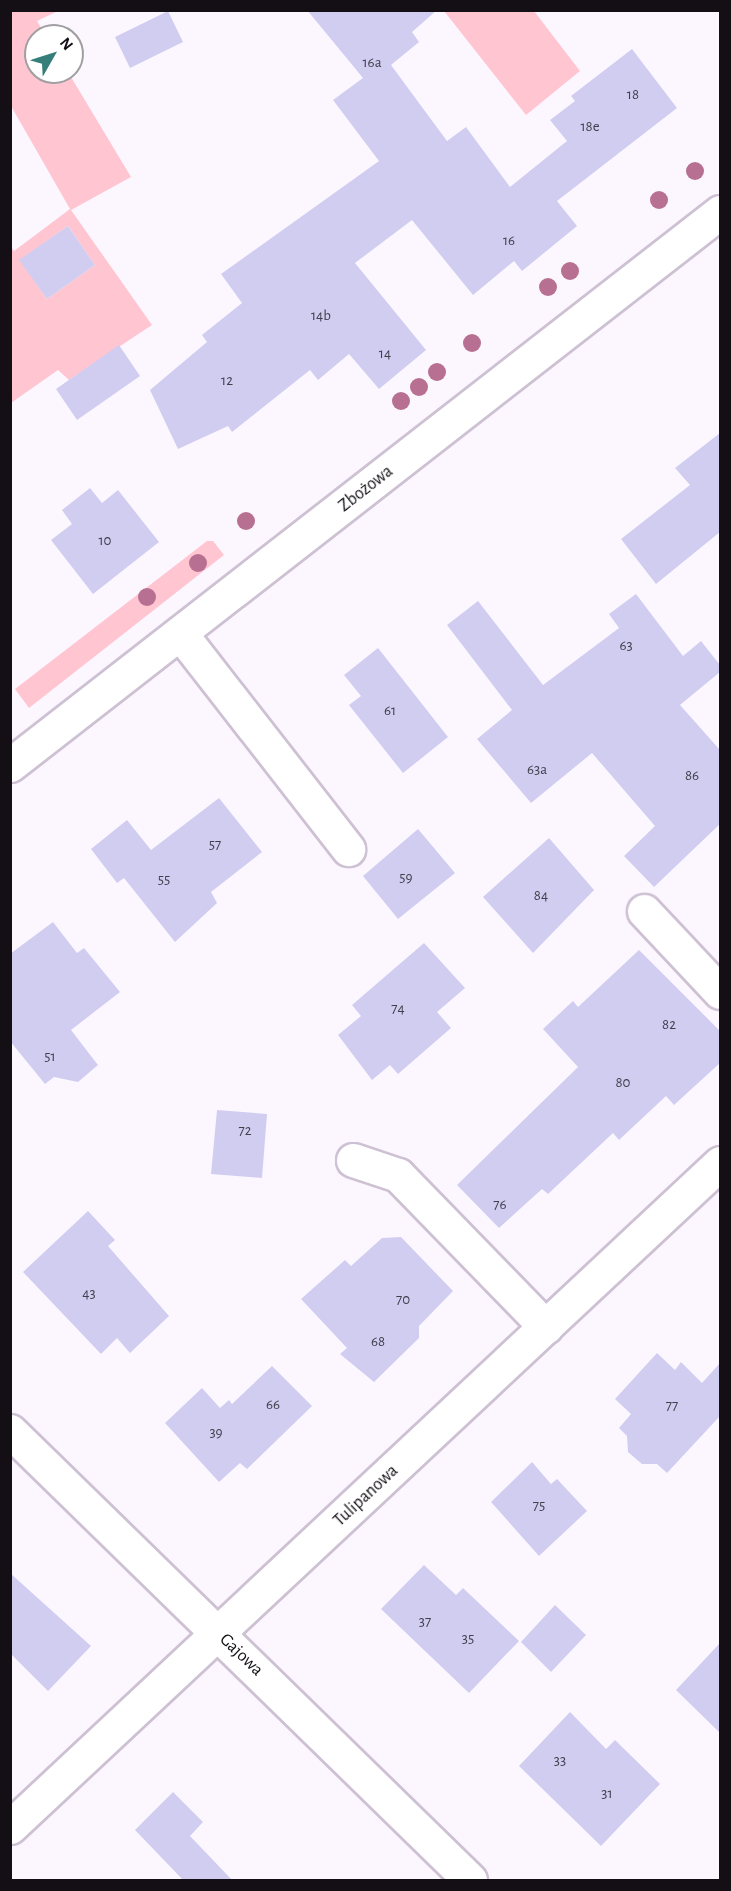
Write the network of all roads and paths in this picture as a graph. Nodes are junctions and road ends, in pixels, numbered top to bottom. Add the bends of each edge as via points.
1 (720, 212) edge
2 (180, 633) junction
3 (10, 765) edge
4 (348, 849) dead end
5 (644, 911) dead end
6 (720, 992) edge
7 (353, 1160) dead end
8 (720, 1162) edge
9 (546, 1327) junction
10 (10, 1431) edge
11 (219, 1633) junction
12 (10, 1827) edge
13 (470, 1881) edge

1 - 2 street, Zbożowa
2 - 3 street, Zbożowa
2 - 4 street
5 - 6 street
7 - 9 street via 398,1175
8 - 9 street, Tulipanowa
9 - 11 street, Tulipanowa
10 - 11 street, Gajowa
11 - 12 street, Tulipanowa
11 - 13 street, Gajowa

